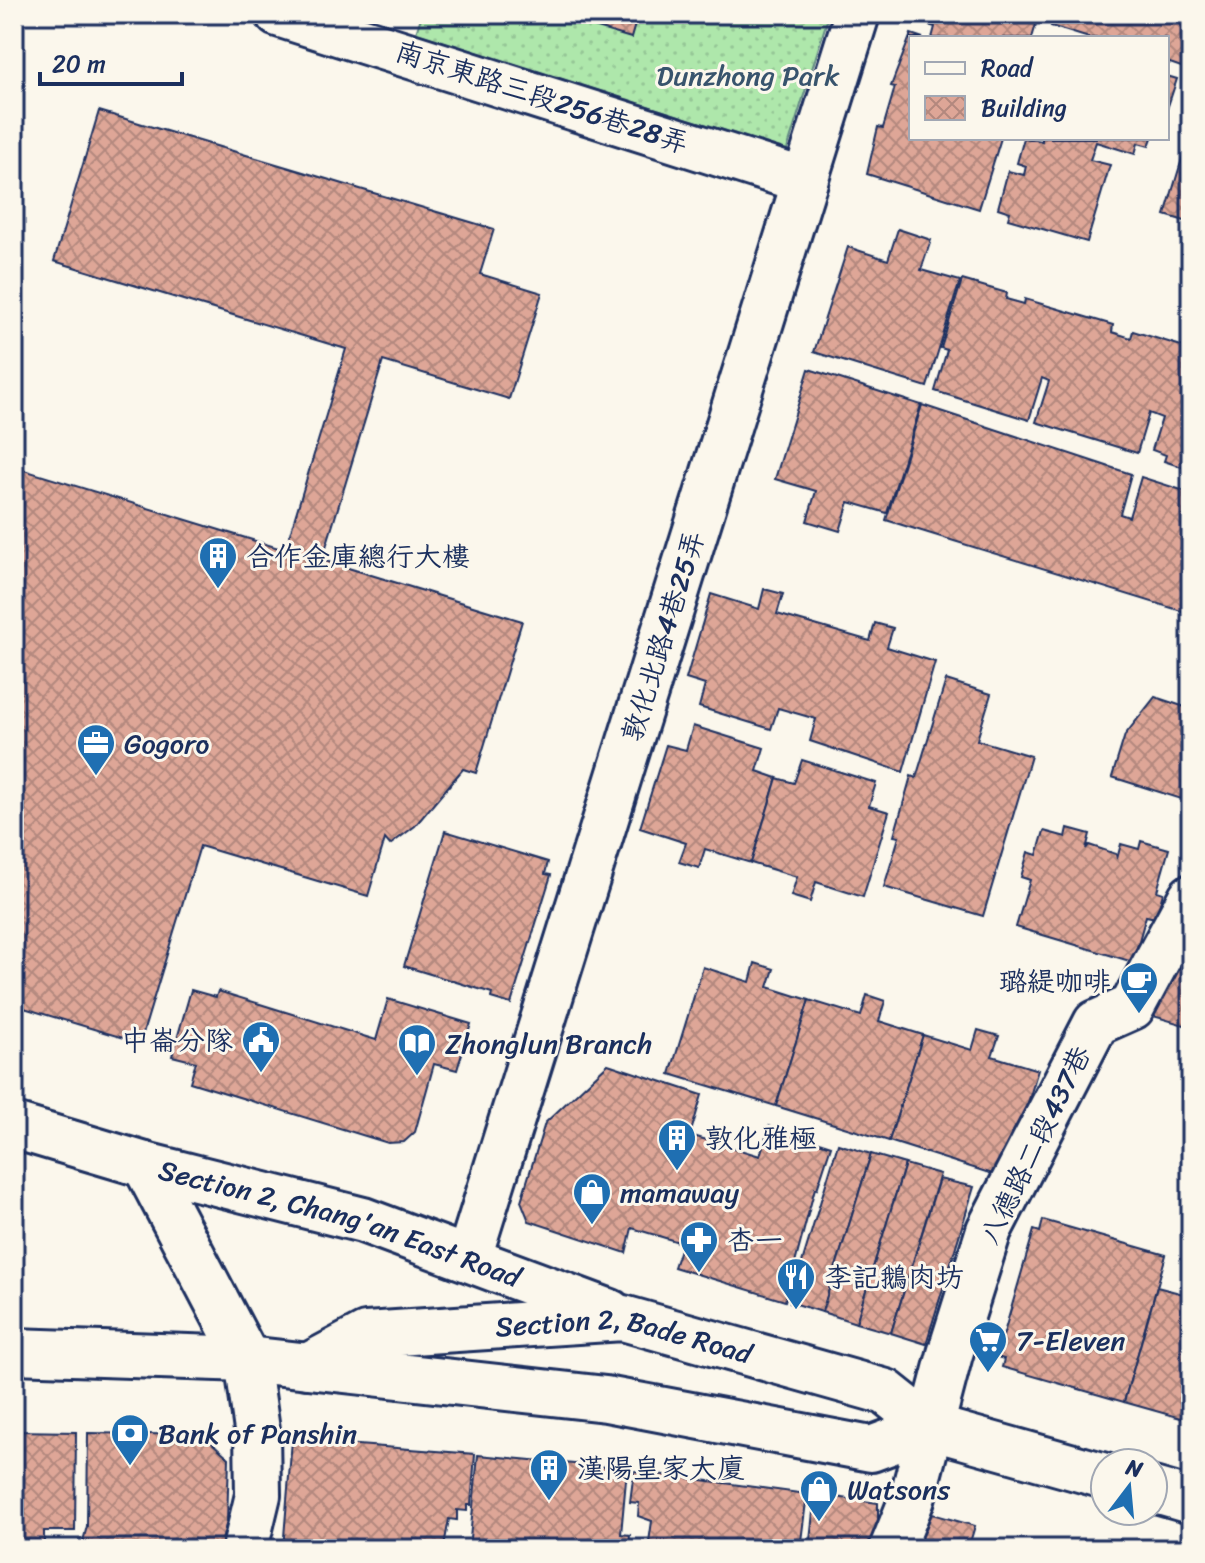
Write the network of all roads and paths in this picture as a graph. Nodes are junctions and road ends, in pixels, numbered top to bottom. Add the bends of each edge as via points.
1 (278, 14) edge
2 (857, 14) edge
3 (805, 181) junction
4 (1191, 897) edge
5 (14, 1126) edge
6 (145, 1165) junction
7 (469, 1257) junction
8 (623, 1318) junction
9 (14, 1351) edge
10 (247, 1359) junction
11 (308, 1366) junction
12 (930, 1427) junction
13 (1089, 1472) edge
14 (1169, 1495) edge
15 (1191, 1501) edge
16 (245, 1549) edge
17 (892, 1549) edge

1 - 3 street, 南京東路三段256巷28弄
2 - 3 street, 敦化北路4巷25弄
3 - 7 street, 敦化北路4巷25弄
4 - 12 street, 八德路二段437巷 via 1132,1007 1096,1023 989,1230
5 - 6 street, Section 2, Chang'an East Road
6 - 7 street, Section 2, Chang'an East Road via 330,1211
6 - 10 street, Section 2, Chang'an East Road
7 - 8 street, Section 2, Chang'an East Road
8 - 11 street, Section 2, Bade Road via 366,1335
8 - 12 street, Section 2, Bade Road via 886,1392
9 - 10 street, Section 2, Bade Road
10 - 11 street, Section 2, Bade Road
10 - 16 street, Section 2, Chang'an East Road via 257,1430 258,1495
11 - 12 street, Section 2, Bade Road via 606,1399 871,1449
12 - 13 street, Section 2, Bade Road
12 - 17 street, 八德路二段437巷 via 912,1499
14 - 15 street

